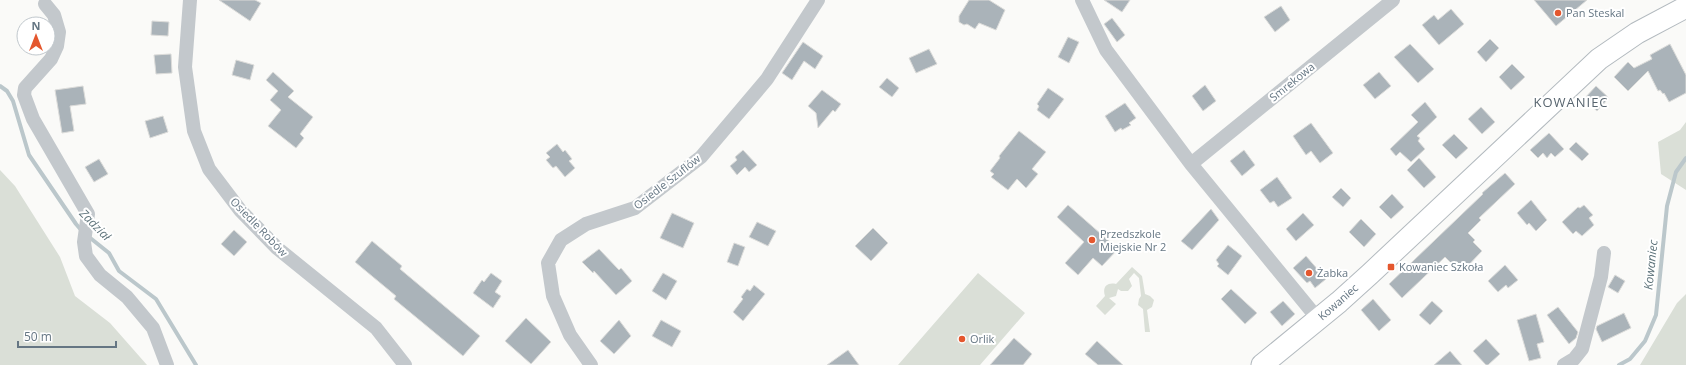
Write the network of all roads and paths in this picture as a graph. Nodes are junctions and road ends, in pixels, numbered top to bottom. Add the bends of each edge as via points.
1 (190, 0) edge
2 (818, 0) edge
3 (1082, 0) edge
4 (1393, 0) edge
5 (46, 4) dead end
6 (1686, 7) edge
7 (1191, 164) junction
8 (1604, 253) dead end
9 (1318, 319) junction
10 (167, 365) edge
11 (405, 365) edge
12 (591, 365) edge
13 (1262, 365) edge
14 (1564, 365) edge

1 - 11 street, Osiedle Robów via 185,67 194,131 209,169 240,210 277,248 376,328
2 - 12 street, Osiedle Szuflów via 767,79 701,157 635,208 586,224 561,240 548,263 553,296 570,336
3 - 7 street via 1106,50
4 - 7 street, Smrekowa
5 - 10 street via 54,15 58,32 57,46 51,59 25,88 24,95 33,120 88,214 84,242 86,256 100,275 127,297 153,328
6 - 9 street, Kowaniec via 1637,33 1599,59
7 - 9 street
8 - 14 street via 1601,277 1582,349 1574,359
9 - 13 street, Kowaniec

